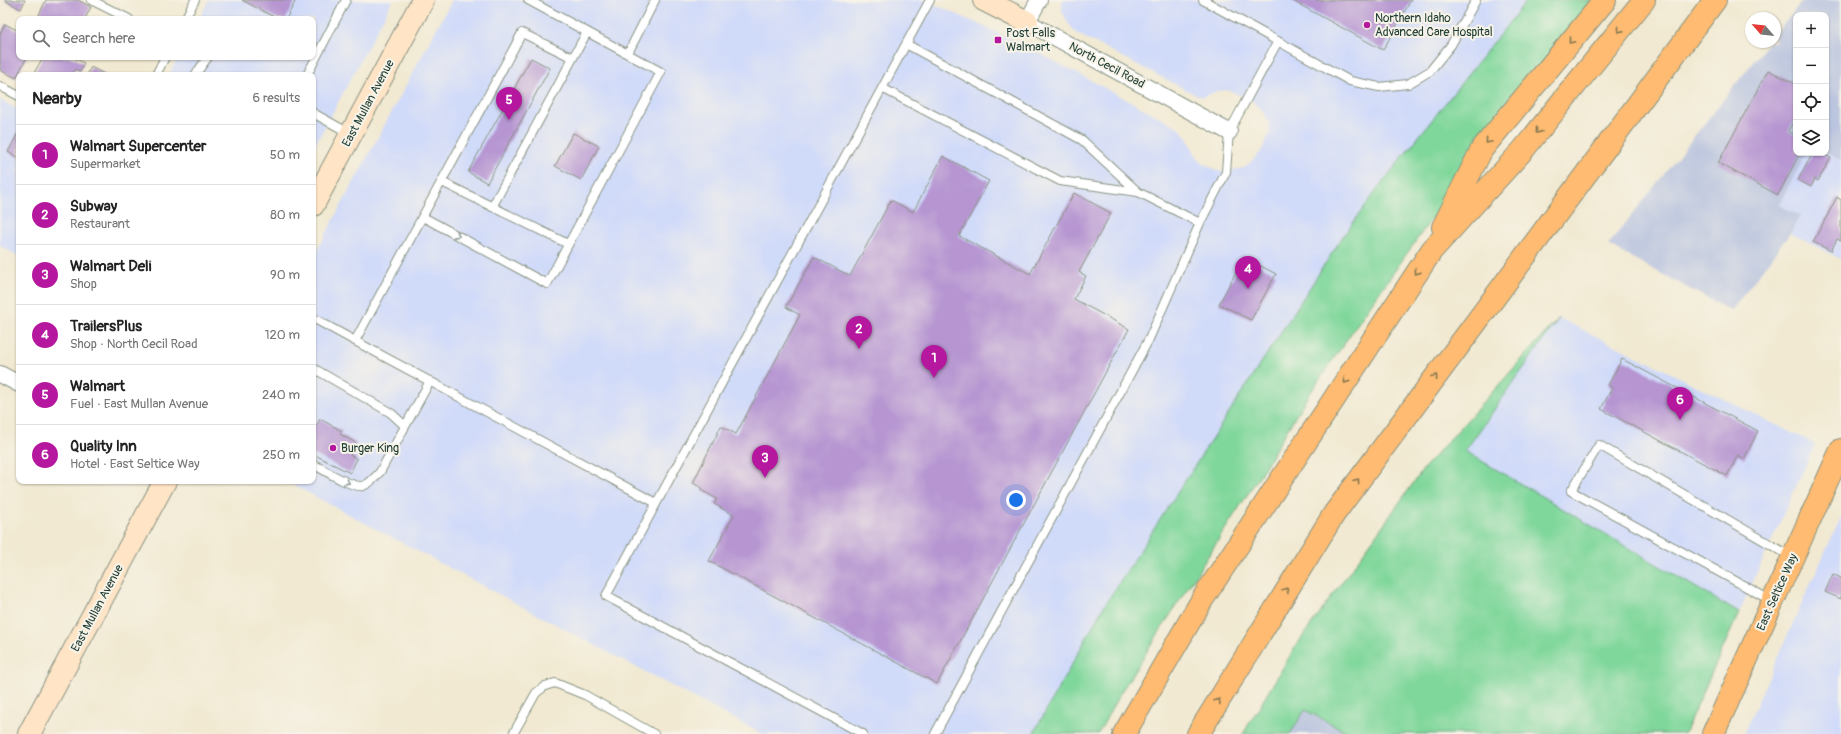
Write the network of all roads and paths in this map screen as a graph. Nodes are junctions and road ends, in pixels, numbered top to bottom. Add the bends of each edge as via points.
1 (91, 0) edge
2 (195, 0) edge
3 (346, 0) edge
4 (423, 0) edge
5 (528, 0) edge
6 (655, 0) edge
7 (930, 0) edge
8 (984, 0) edge
9 (1039, 0) edge
10 (1203, 0) edge
11 (1476, 0) edge
12 (1605, 0) edge
13 (1644, 0) edge
14 (1715, 0) edge
15 (123, 16) edge
16 (187, 16) edge
17 (1027, 22) junction
18 (587, 32) junction
19 (1278, 41) junction
20 (906, 44) junction
21 (628, 53) junction
22 (316, 58) edge
23 (572, 58) junction
24 (164, 60) edge
25 (206, 60) edge
26 (315, 60) edge
27 (158, 72) edge
28 (198, 72) edge
29 (309, 72) edge
30 (0, 86) edge
31 (882, 88) junction
32 (16, 94) edge
33 (316, 115) edge
34 (1229, 132) junction
35 (351, 134) junction
36 (442, 182) junction
37 (1138, 192) junction
38 (316, 199) edge
39 (492, 207) junction
40 (423, 217) junction
41 (1200, 223) junction
42 (568, 244) junction
43 (1432, 250) junction
44 (316, 320) edge
45 (355, 341) junction
46 (316, 370) edge
47 (0, 374) edge
48 (430, 381) junction
49 (16, 382) edge
50 (405, 426) junction
51 (1841, 450) edge
52 (316, 466) edge
53 (163, 484) edge
54 (656, 502) junction
55 (1793, 557) junction
56 (1773, 602) junction
57 (29, 734) edge
58 (513, 734) edge
59 (654, 734) edge
60 (863, 734) edge
61 (935, 734) edge
62 (1124, 734) edge
63 (1198, 734) edge
64 (1713, 734) edge

1 - 15 lane
2 - 16 lane
3 - 22 lane
4 - 35 main road, East Mullan Avenue
5 - 18 lane
6 - 21 lane
7 - 20 lane
8 - 17 main road, North Cecil Road
9 - 17 street
10 - 19 lane
11 - 19 lane via 1451,45 1430,71 1408,84 1379,88 1350,81
12 -> 43 main road via 1482,149
13 -> 43 main road via 1523,150
63 -> 14 main road via 1334,514
17 - 34 street, North Cecil Road
18 - 21 lane
18 - 23 lane
19 - 34 lane
20 - 31 lane
20 - 37 lane via 1082,140
21 - 42 lane via 661,72
23 - 36 lane via 522,33
23 - 39 lane
24 - 27 lane
25 - 28 lane
26 - 29 lane
30 - 32 lane
31 - 37 lane via 1060,181
31 - 54 lane
33 - 35 lane
34 - 41 lane via 1226,172
35 - 38 main road, East Mullan Avenue
36 - 39 lane
36 - 40 lane
37 - 41 lane
39 - 42 lane
40 -> 42 lane via 546,284
40 - 45 lane
41 - 61 lane via 1149,339
43 -> 62 main road via 1202,600
44 - 45 lane
45 - 48 lane
46 - 50 lane via 391,413
47 - 49 street
48 - 50 lane
48 - 54 lane
52 -> 50 lane via 353,485 362,486 369,483 380,472
51 - 55 main road, East Seltice Way
53 - 57 main road, East Mullan Avenue
54 - 60 lane via 606,596
55 - 56 main road, East Seltice Way
55 - 56 lane via 1599,445 1572,491
56 - 64 main road, East Seltice Way
58 - 59 lane via 536,693 545,686 555,683 585,695

